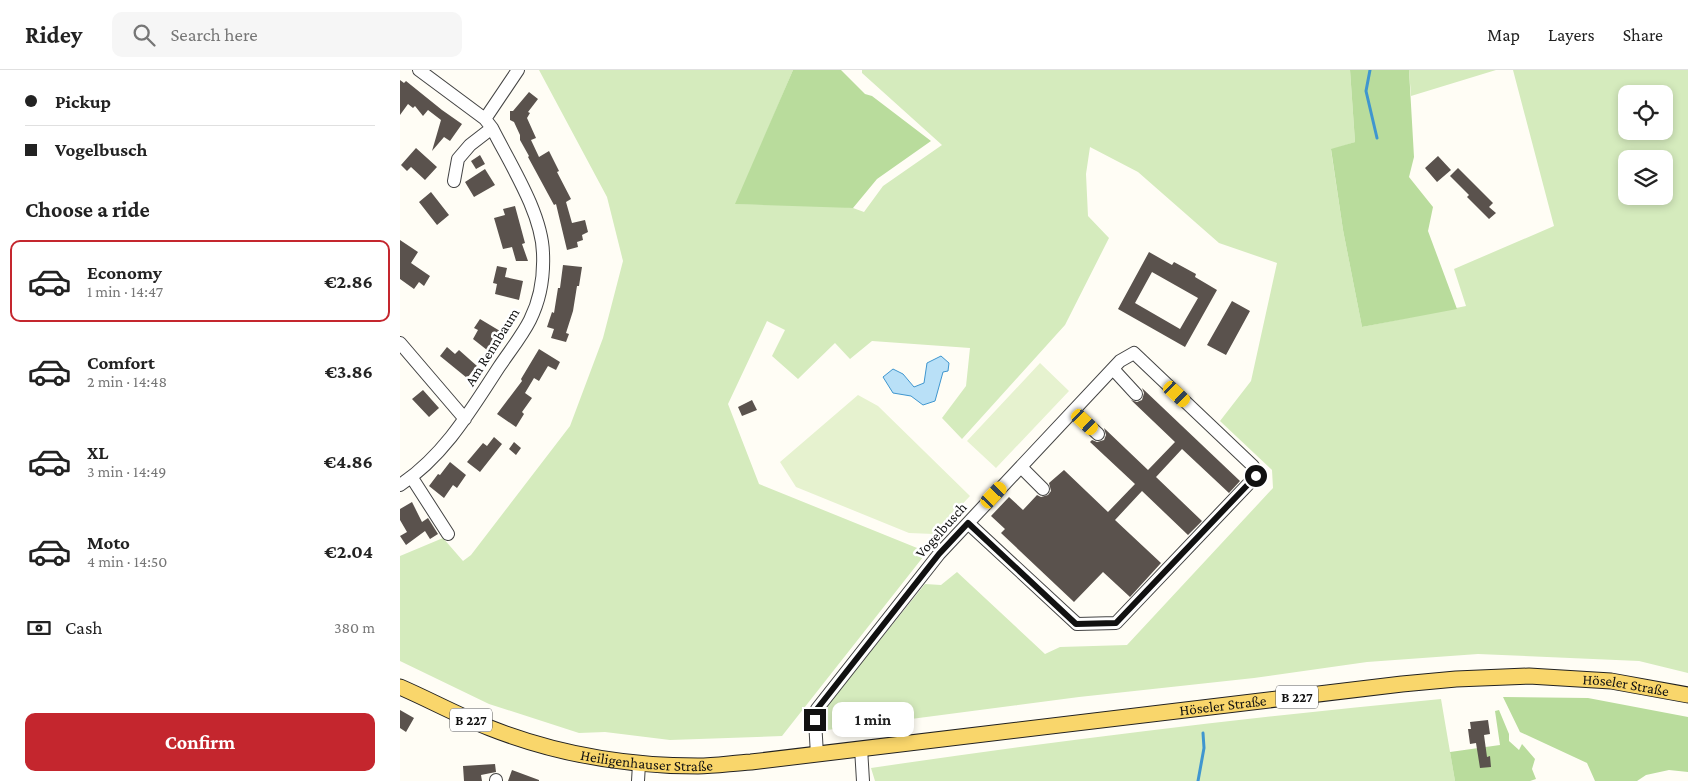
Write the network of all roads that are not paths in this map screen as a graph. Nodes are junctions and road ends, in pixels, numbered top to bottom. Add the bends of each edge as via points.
1 (418, 70) edge
2 (518, 70) edge
3 (489, 123) junction
4 (454, 181) dead end
5 (400, 343) edge
6 (1112, 369) junction
7 (1136, 394) dead end
8 (1074, 411) junction
9 (465, 418) junction
10 (1098, 434) dead end
11 (1020, 467) junction
12 (412, 478) junction
13 (400, 485) edge
14 (1043, 489) dead end
15 (968, 523) junction
16 (448, 534) dead end
17 (400, 687) edge
18 (1688, 695) edge
19 (906, 743) joint
20 (861, 748) junction
21 (817, 755) junction
22 (639, 764) junction
23 (638, 781) edge
24 (863, 781) edge

1 - 3 street, Am Rennbaum
2 - 3 street
3 - 4 street via 458,160
3 - 9 street, Am Rennbaum via 535,214 543,252 541,288 530,320
5 - 9 street
6 - 7 street
6 - 8 street, Vogelbusch
6 - 15 street, Vogelbusch via 1134,353 1253,466 1256,476 1116,623 1076,624
8 - 10 street
8 - 11 street, Vogelbusch
9 - 12 street, Am Rennbaum via 440,451
11 - 14 street
11 - 15 street, Vogelbusch
12 - 13 street, Am Rennbaum
12 - 16 street
15 - 21 street, Vogelbusch via 939,554 817,709
17 - 22 main road, Heiligenhauser Straße / B 227 via 528,741 583,755
18 - 19 main road, Höseler Straße / B 227 via 1611,681 1529,676 1456,679
19 - 20 main road, Heiligenhauser Straße / B 227
20 - 21 main road, Heiligenhauser Straße / B 227
20 - 24 street
21 - 22 main road, Heiligenhauser Straße / B 227 via 698,766
22 - 23 street

